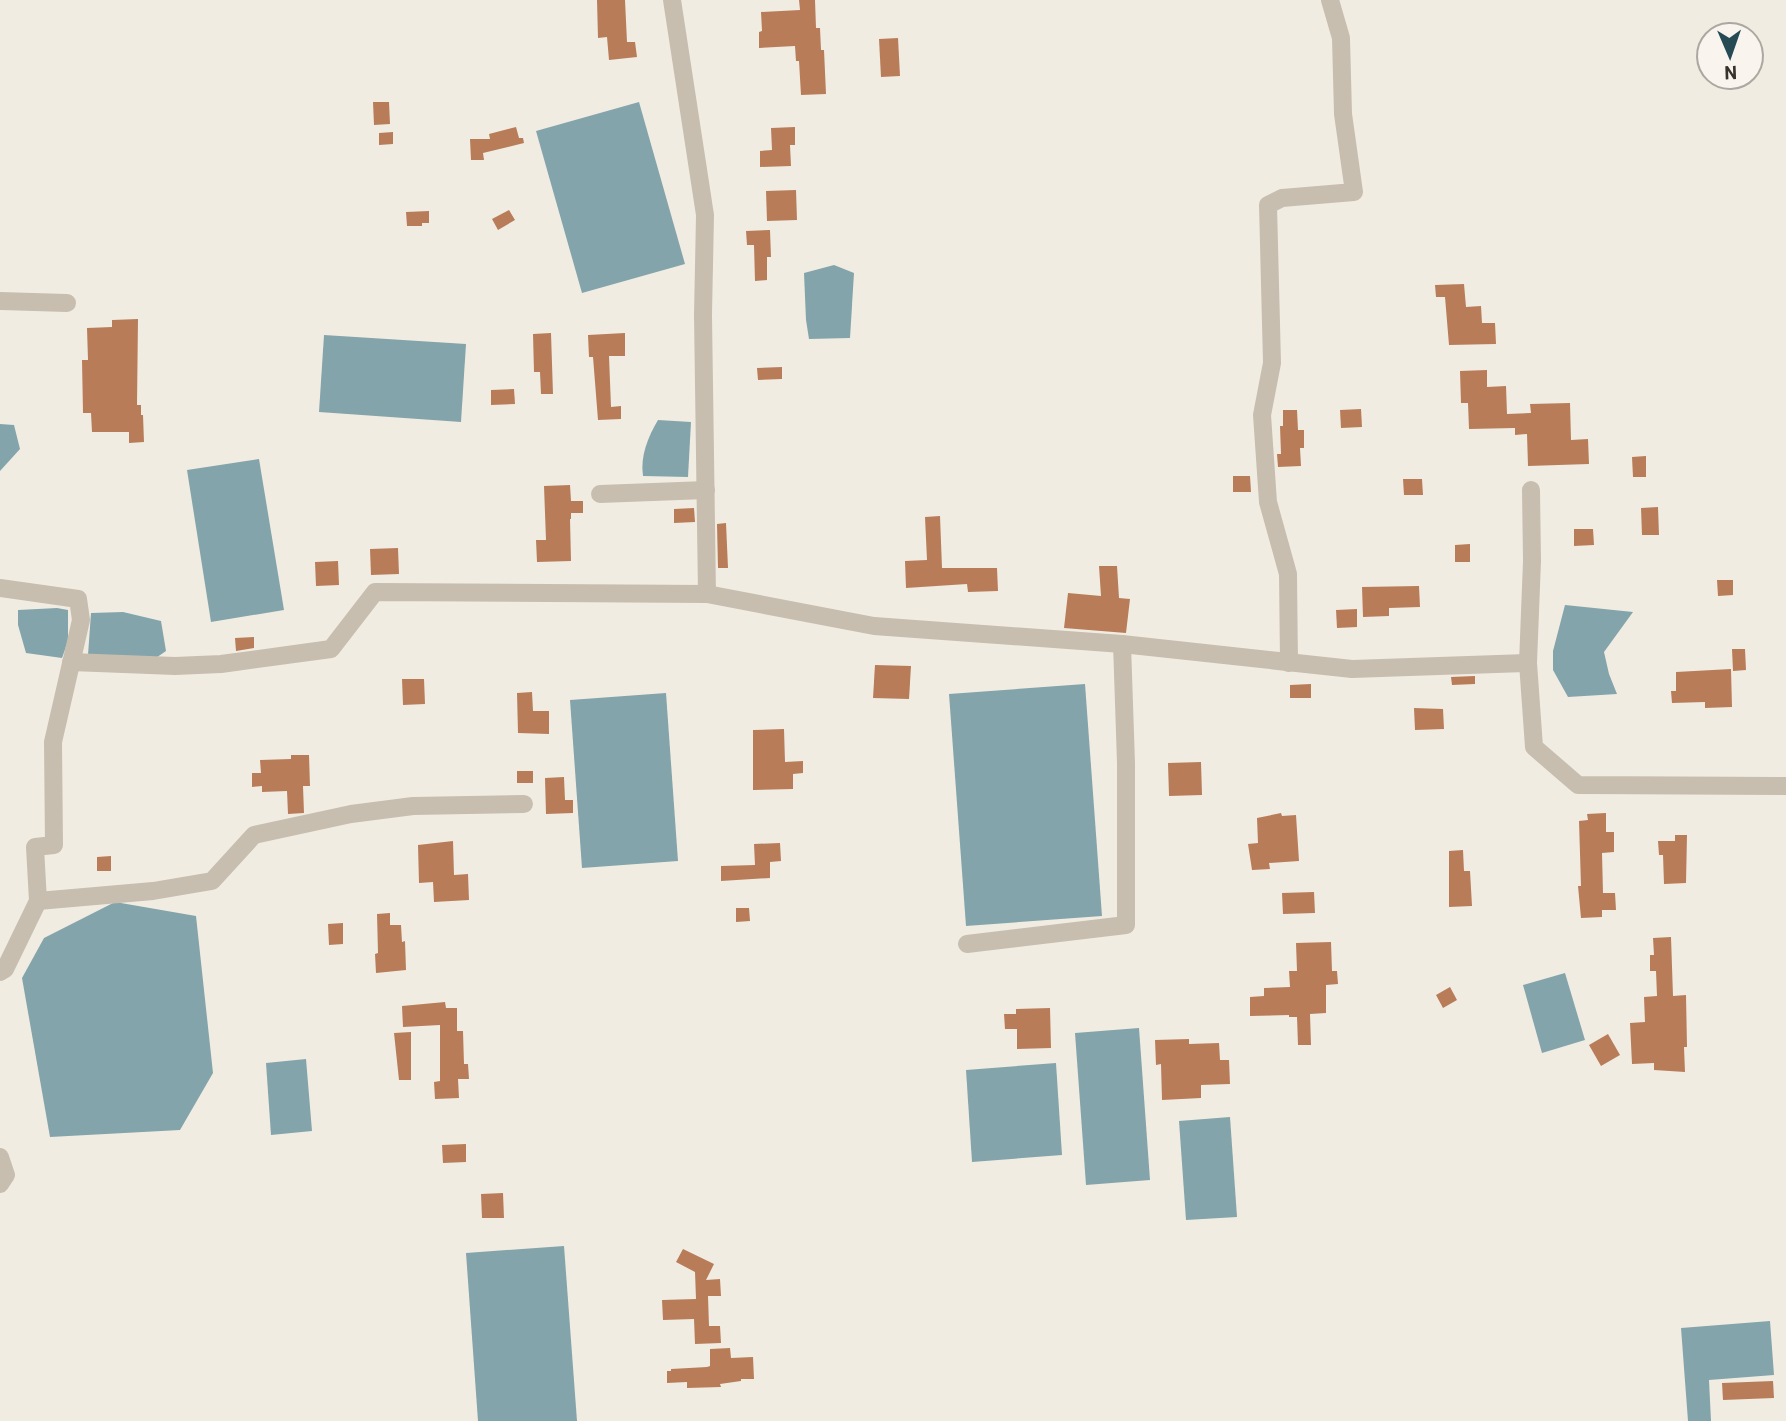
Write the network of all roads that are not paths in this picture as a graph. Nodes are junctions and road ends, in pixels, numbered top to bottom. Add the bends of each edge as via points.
1 (672, 0) edge
2 (1330, 0) edge
3 (0, 301) edge
4 (67, 303) dead end
5 (706, 490) junction
6 (1531, 490) dead end
7 (600, 494) dead end
8 (0, 588) edge
9 (707, 594) junction
10 (1122, 644) junction
11 (71, 662) junction
12 (1289, 663) junction
13 (1528, 663) junction
14 (1786, 786) edge
15 (524, 804) dead end
16 (38, 901) junction
17 (967, 944) dead end
18 (0, 972) edge
19 (0, 1157) edge
20 (0, 1184) edge

1 - 5 street via 705,215
2 - 12 street via 1340,38 1343,114 1354,192 1282,198 1268,205 1272,363 1262,415 1268,502 1288,574
3 - 4 street
5 - 7 street
5 - 9 street
6 - 13 street
8 - 11 street via 78,598 81,620
9 - 10 street via 874,626
9 - 11 street via 375,592 331,649 221,664
10 - 12 street
10 - 17 street via 1126,925
11 - 16 street via 53,742 54,845 35,848
12 - 13 street via 1352,669
13 - 14 street via 1534,747 1578,785
15 - 16 street via 413,806 351,814 254,835 212,881
16 - 18 street
19 - 20 street via 6,1175

